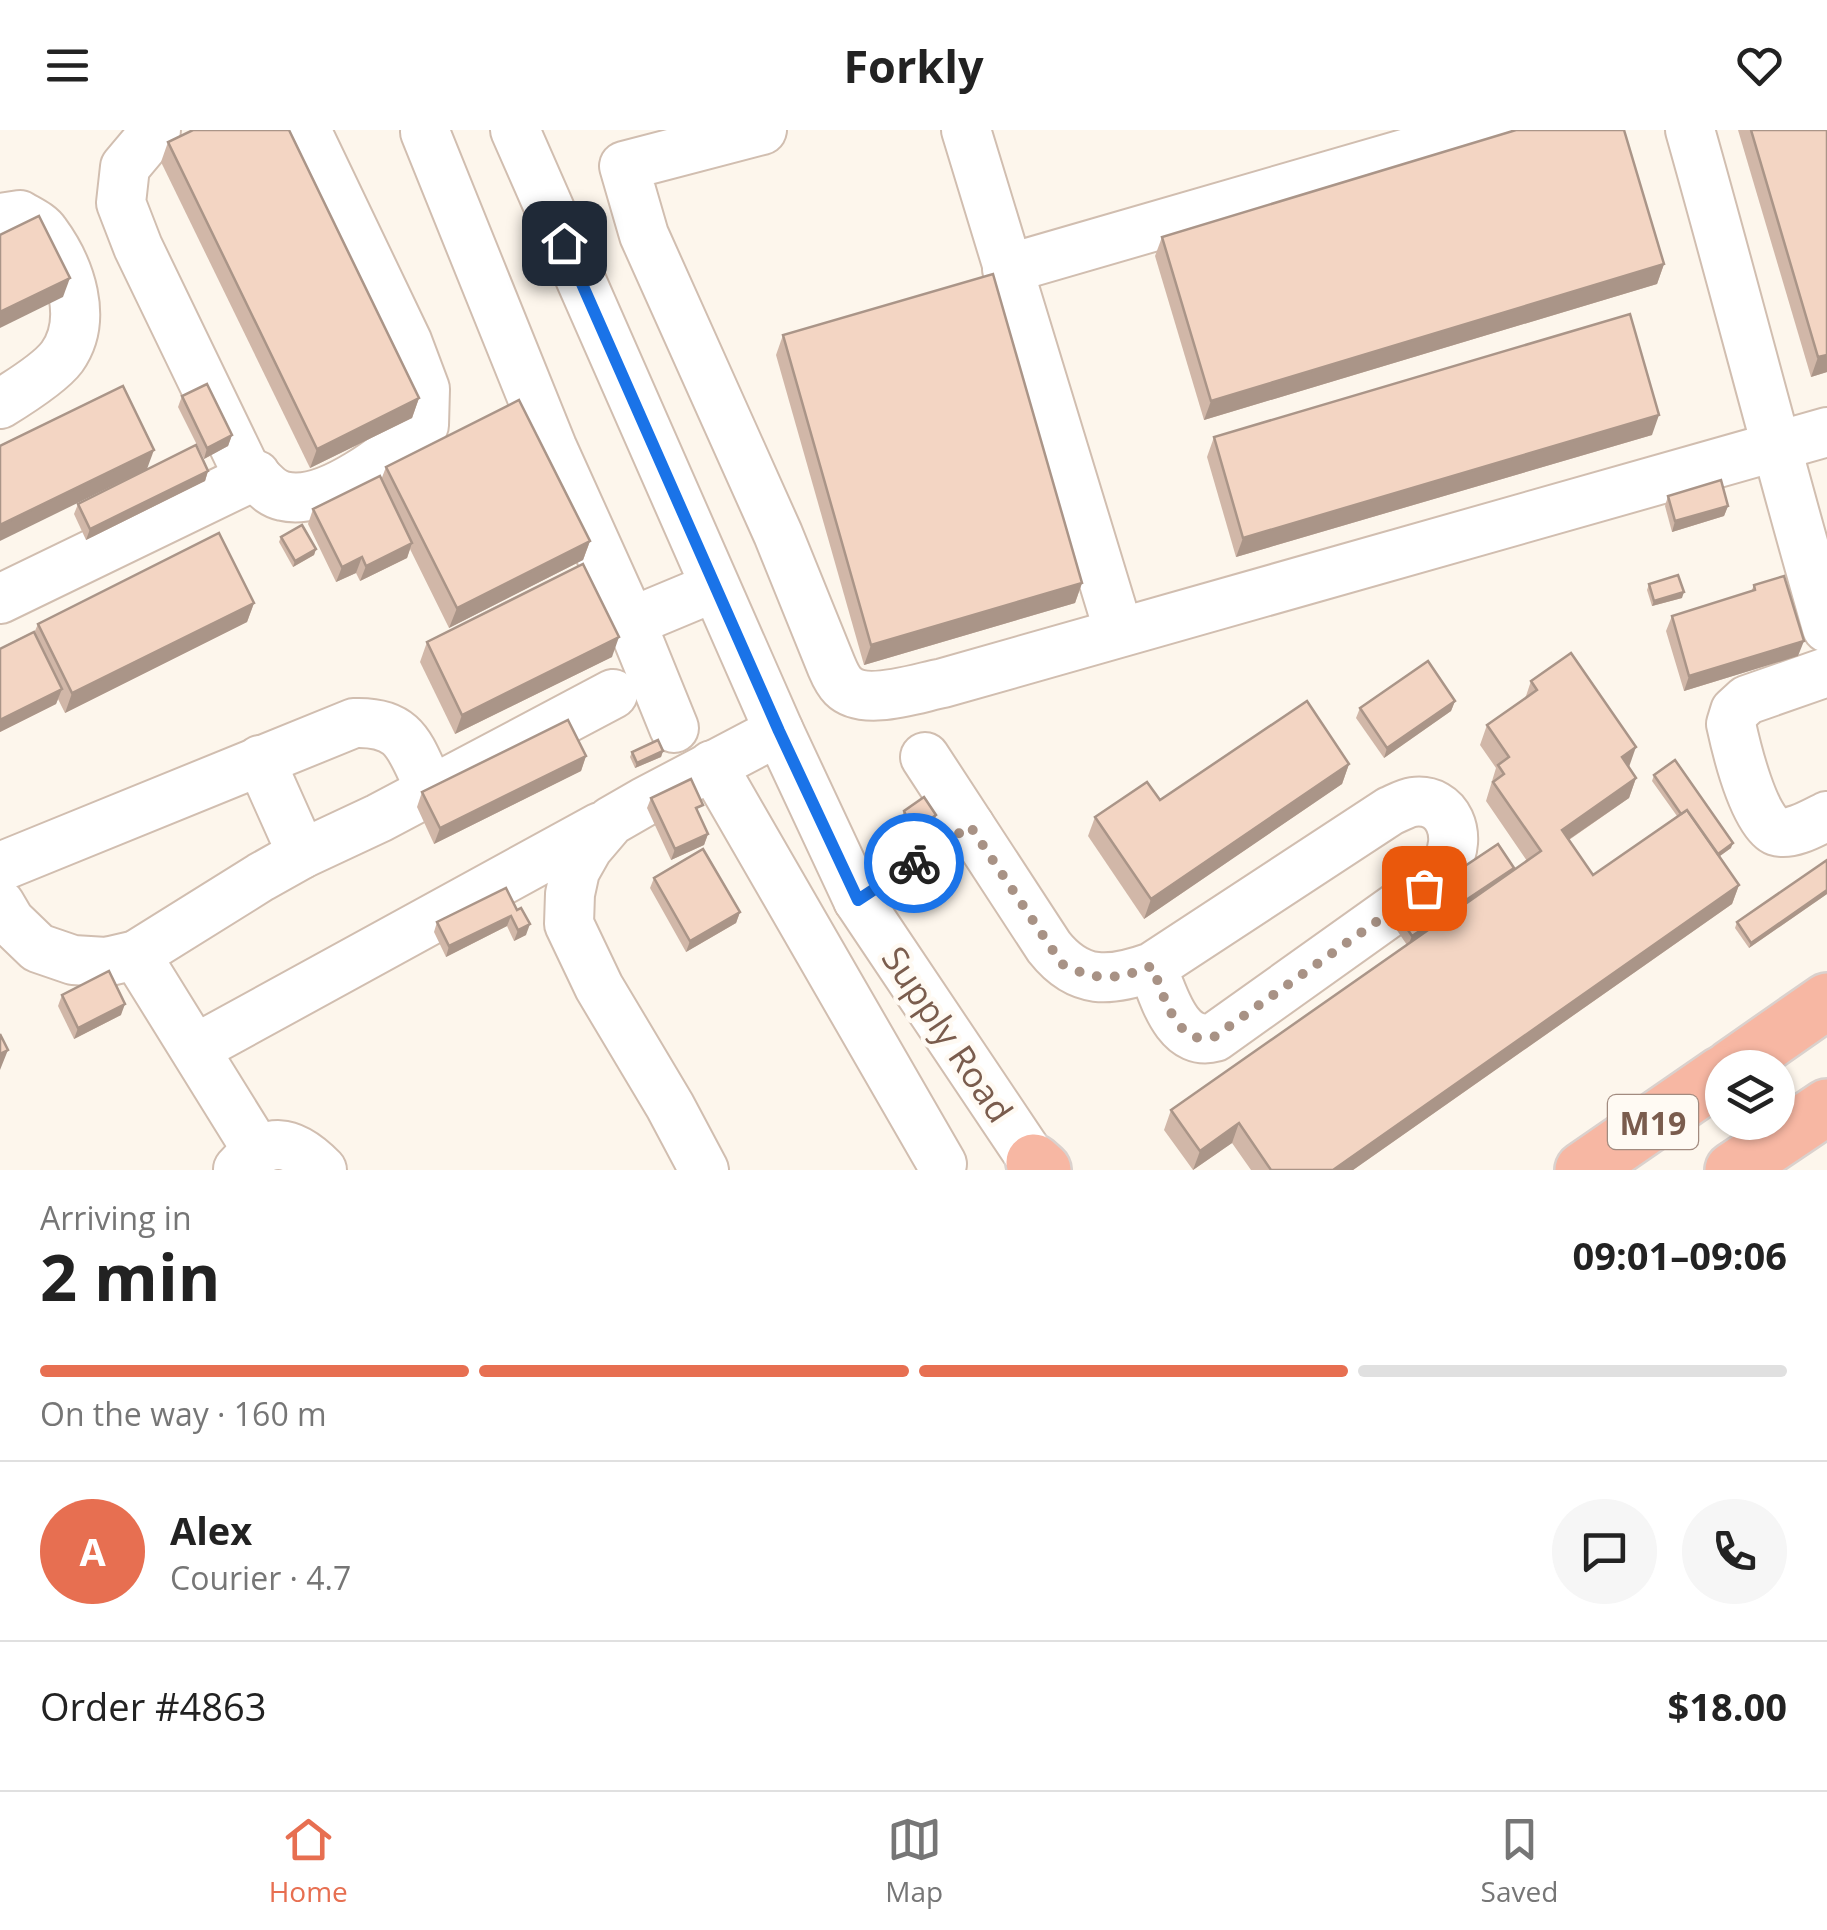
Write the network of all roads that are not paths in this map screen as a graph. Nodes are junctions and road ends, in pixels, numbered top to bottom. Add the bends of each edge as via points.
1 (156, 130) edge
2 (306, 130) edge
3 (515, 130) edge
4 (762, 130) edge
5 (966, 130) edge
6 (1488, 130) edge
7 (1690, 130) edge
8 (426, 132) edge
9 (620, 148) edge
10 (0, 218) edge
11 (1007, 269) junction
12 (0, 404) edge
13 (1827, 432) edge
14 (1775, 446) junction
15 (256, 475) junction
16 (715, 587) junction
17 (0, 599) edge
18 (631, 622) junction
19 (1827, 628) edge
20 (1119, 632) junction
21 (1827, 672) edge
22 (613, 694) dead end
23 (674, 728) dead end
24 (779, 731) junction
25 (925, 756) dead end
26 (260, 760) junction
27 (712, 766) junction
28 (432, 790) junction
29 (1827, 816) edge
30 (612, 821) junction
31 (970, 826) junction
32 (302, 854) junction
33 (0, 867) edge
34 (858, 900) junction
35 (0, 904) edge
36 (136, 955) junction
37 (1152, 966) junction
38 (1827, 1002) edge
39 (194, 1049) junction
40 (1757, 1050) edge
41 (1705, 1086) edge
42 (1827, 1107) edge
43 (1031, 1156) edge
44 (247, 1160) edge
45 (936, 1167) edge
46 (322, 1170) edge
47 (704, 1170) edge
48 (1582, 1170) edge
49 (1733, 1170) edge

1 - 15 street via 125,167 121,203 246,471
2 - 15 street via 407,341 425,389 424,426 354,478 304,499 266,490
3 - 16 street, Supply Road
4 - 9 street
5 - 11 street
6 - 11 street
7 - 14 street
8 - 18 street via 552,447
9 - 20 street via 644,235 840,684 873,697
10 - 12 street via 20,215 44,230 76,306 74,331 61,358
11 - 20 street
13 - 14 street
14 - 19 street
14 - 20 street
15 - 17 street
16 - 18 street
16 - 24 street, Supply Road
18 - 23 street
21 - 29 street via 1748,700 1731,724 1756,807 1770,828 1792,832
22 - 28 street
24 - 27 street
24 - 34 street, Supply Road
25 - 31 street
26 - 28 street via 354,723 373,722 400,734
26 - 32 street
26 - 33 street
27 - 30 street
27 - 45 street
28 - 32 street
30 - 39 street
30 - 47 street via 575,871 569,924
31 - 34 street
31 - 37 street via 1062,964 1104,978
32 - 36 street
34 - 43 street, Supply Road
35 - 36 street via 38,948 73,960
36 - 39 street
37 - 37 street via 1390,811 1423,802 1452,824 1454,846 1424,888 1214,1037 1201,1039 1179,1026
38 - 40 highway, M19
39 - 44 street
41 - 48 highway, M19
42 - 49 highway, M19
43 - 45 street
44 - 46 street via 273,1143

